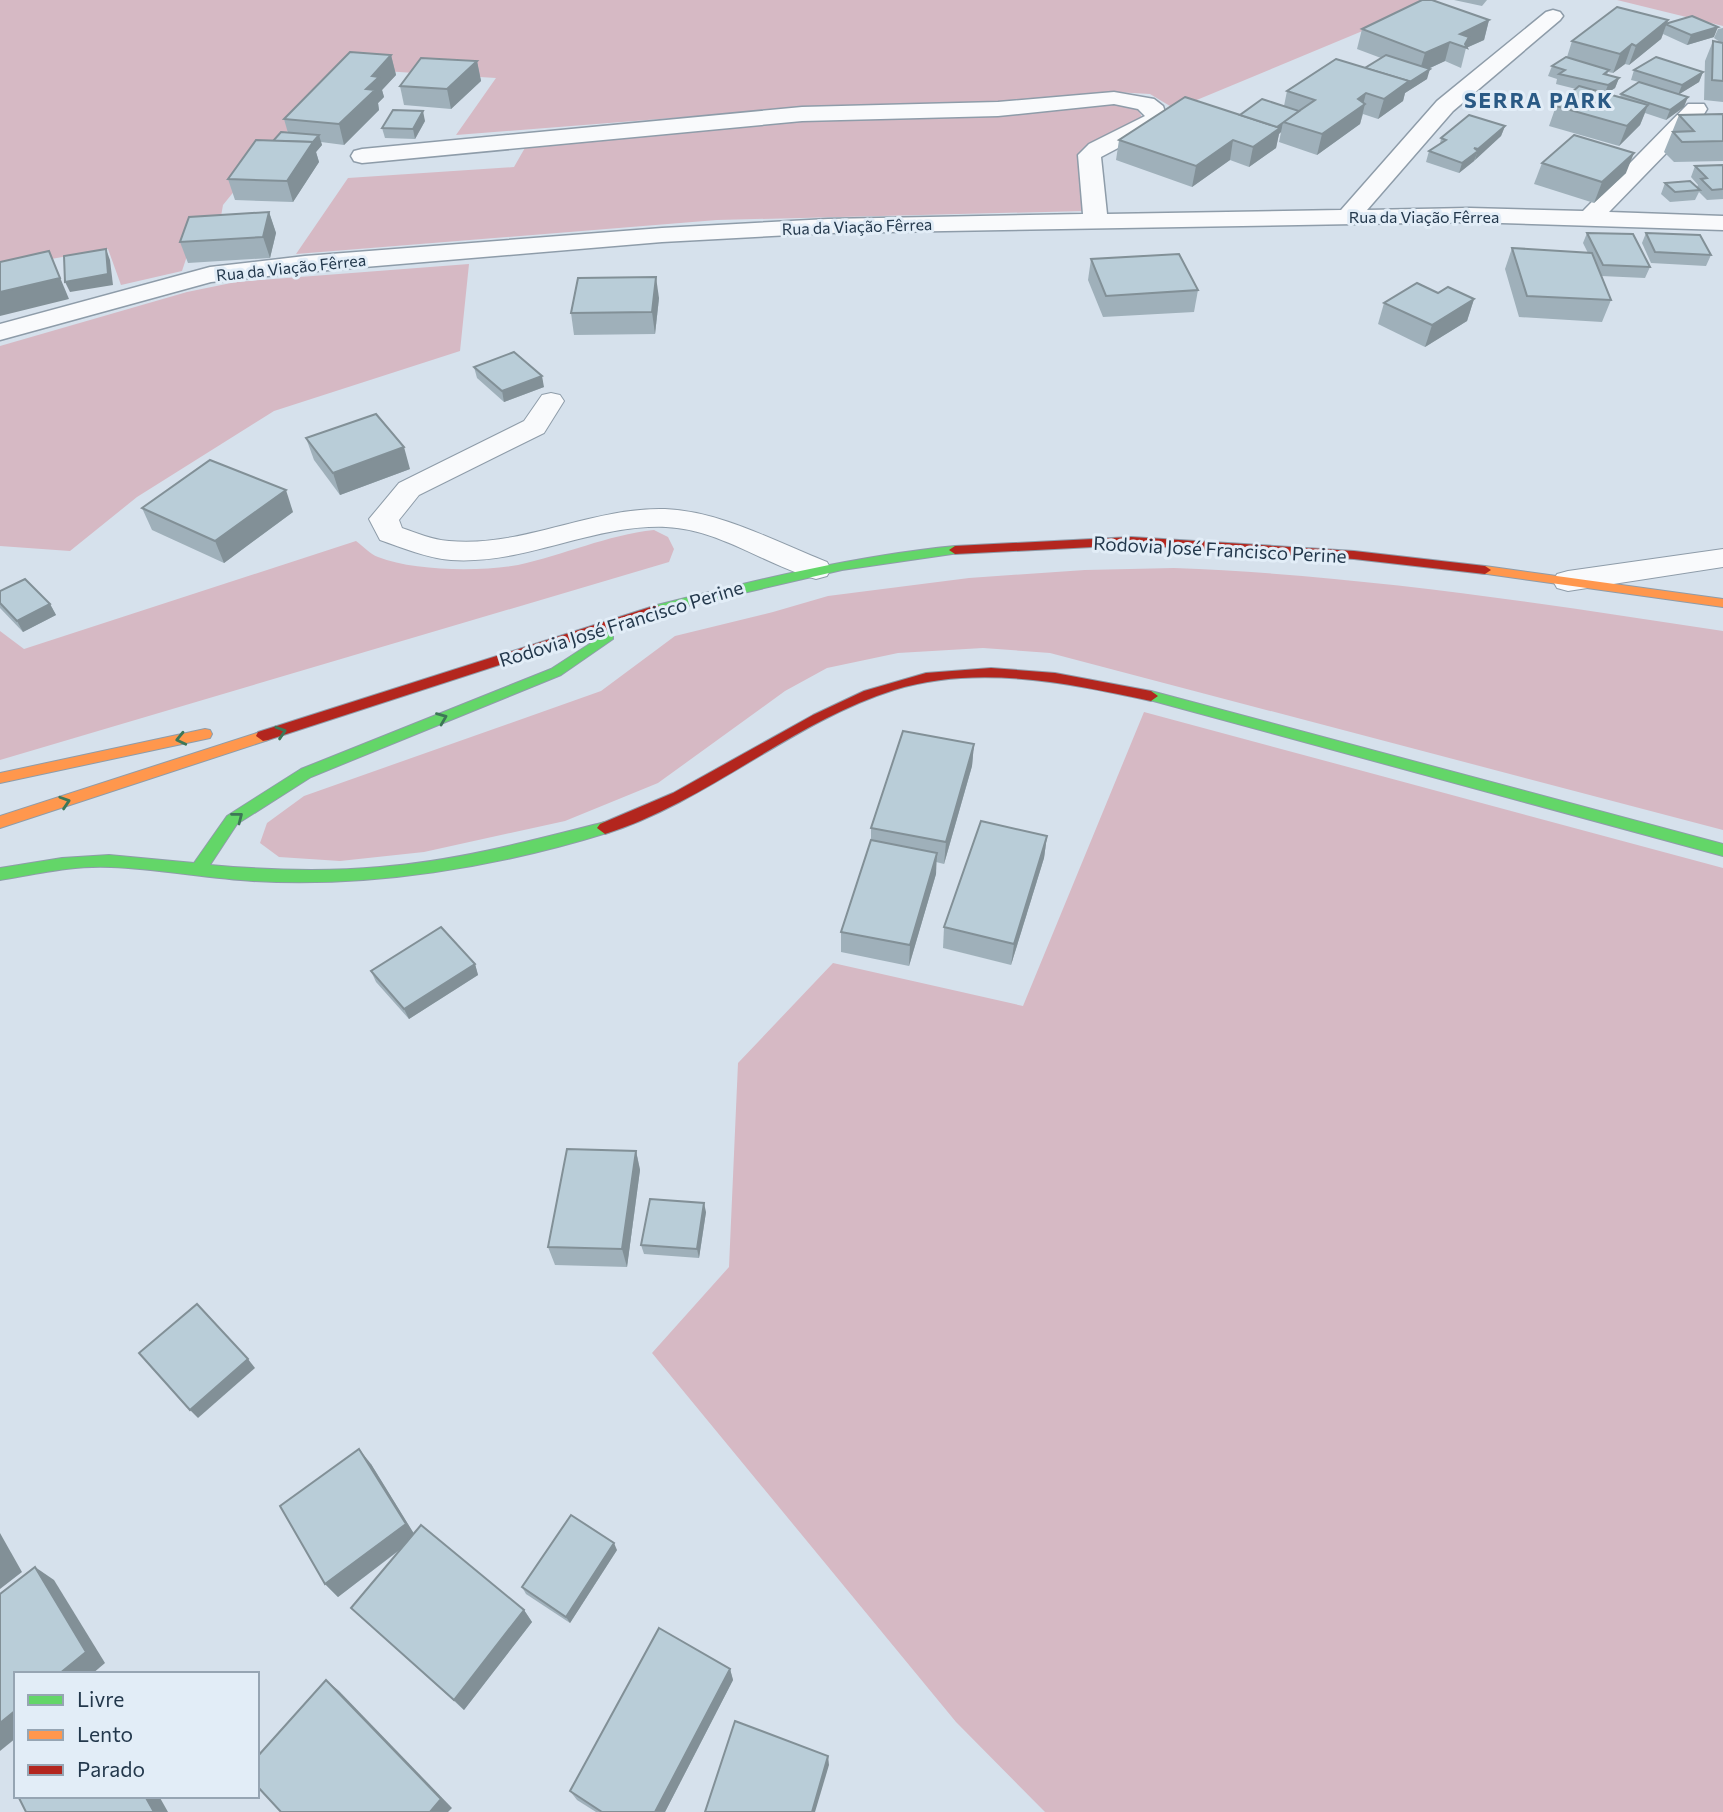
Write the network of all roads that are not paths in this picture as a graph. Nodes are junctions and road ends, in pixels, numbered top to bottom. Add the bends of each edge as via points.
1 (1553, 16) dead end
2 (1696, 109) dead end
3 (362, 156) dead end
4 (1348, 217) junction
5 (1590, 218) junction
6 (1096, 220) junction
7 (1723, 223) edge
8 (0, 332) edge
9 (551, 401) dead end
10 (1723, 558) edge
11 (816, 569) junction
12 (1569, 581) junction
13 (1723, 603) edge
14 (641, 613) junction
15 (439, 680) junction
16 (0, 778) edge
17 (0, 822) edge
18 (1723, 850) edge
19 (197, 871) junction
20 (0, 874) edge

1 - 4 street via 1446,106
2 - 5 street
3 - 6 street via 803,114 998,109 1114,98 1146,104 1156,118 1089,155
4 - 5 street, Rua da Viação Fêrrea
4 - 6 street, Rua da Viação Fêrrea
5 - 7 street, Rua da Viação Fêrrea
6 - 8 street, Rua da Viação Fêrrea via 676,234 304,264 210,275
9 - 11 lane via 534,427 409,489 384,519 390,534 456,551 508,547 629,520 665,518 695,522
10 - 12 lane
11 - 12 main road, Rodovia José Francisco Perine via 906,554 1131,541 1354,555
11 - 14 main road, Rodovia José Francisco Perine
12 - 13 main road, Rodovia José Francisco Perine
14 - 15 main road, Rodovia José Francisco Perine
19 -> 14 main road via 232,820 306,773 556,672
15 -> 16 main road, Rodovia José Francisco Perine
17 -> 15 main road, Rodovia José Francisco Perine
18 - 19 main road via 1569,804 1191,707 1004,671 927,677 854,700 668,803 573,839 434,867 332,875
19 - 20 main road via 124,861

